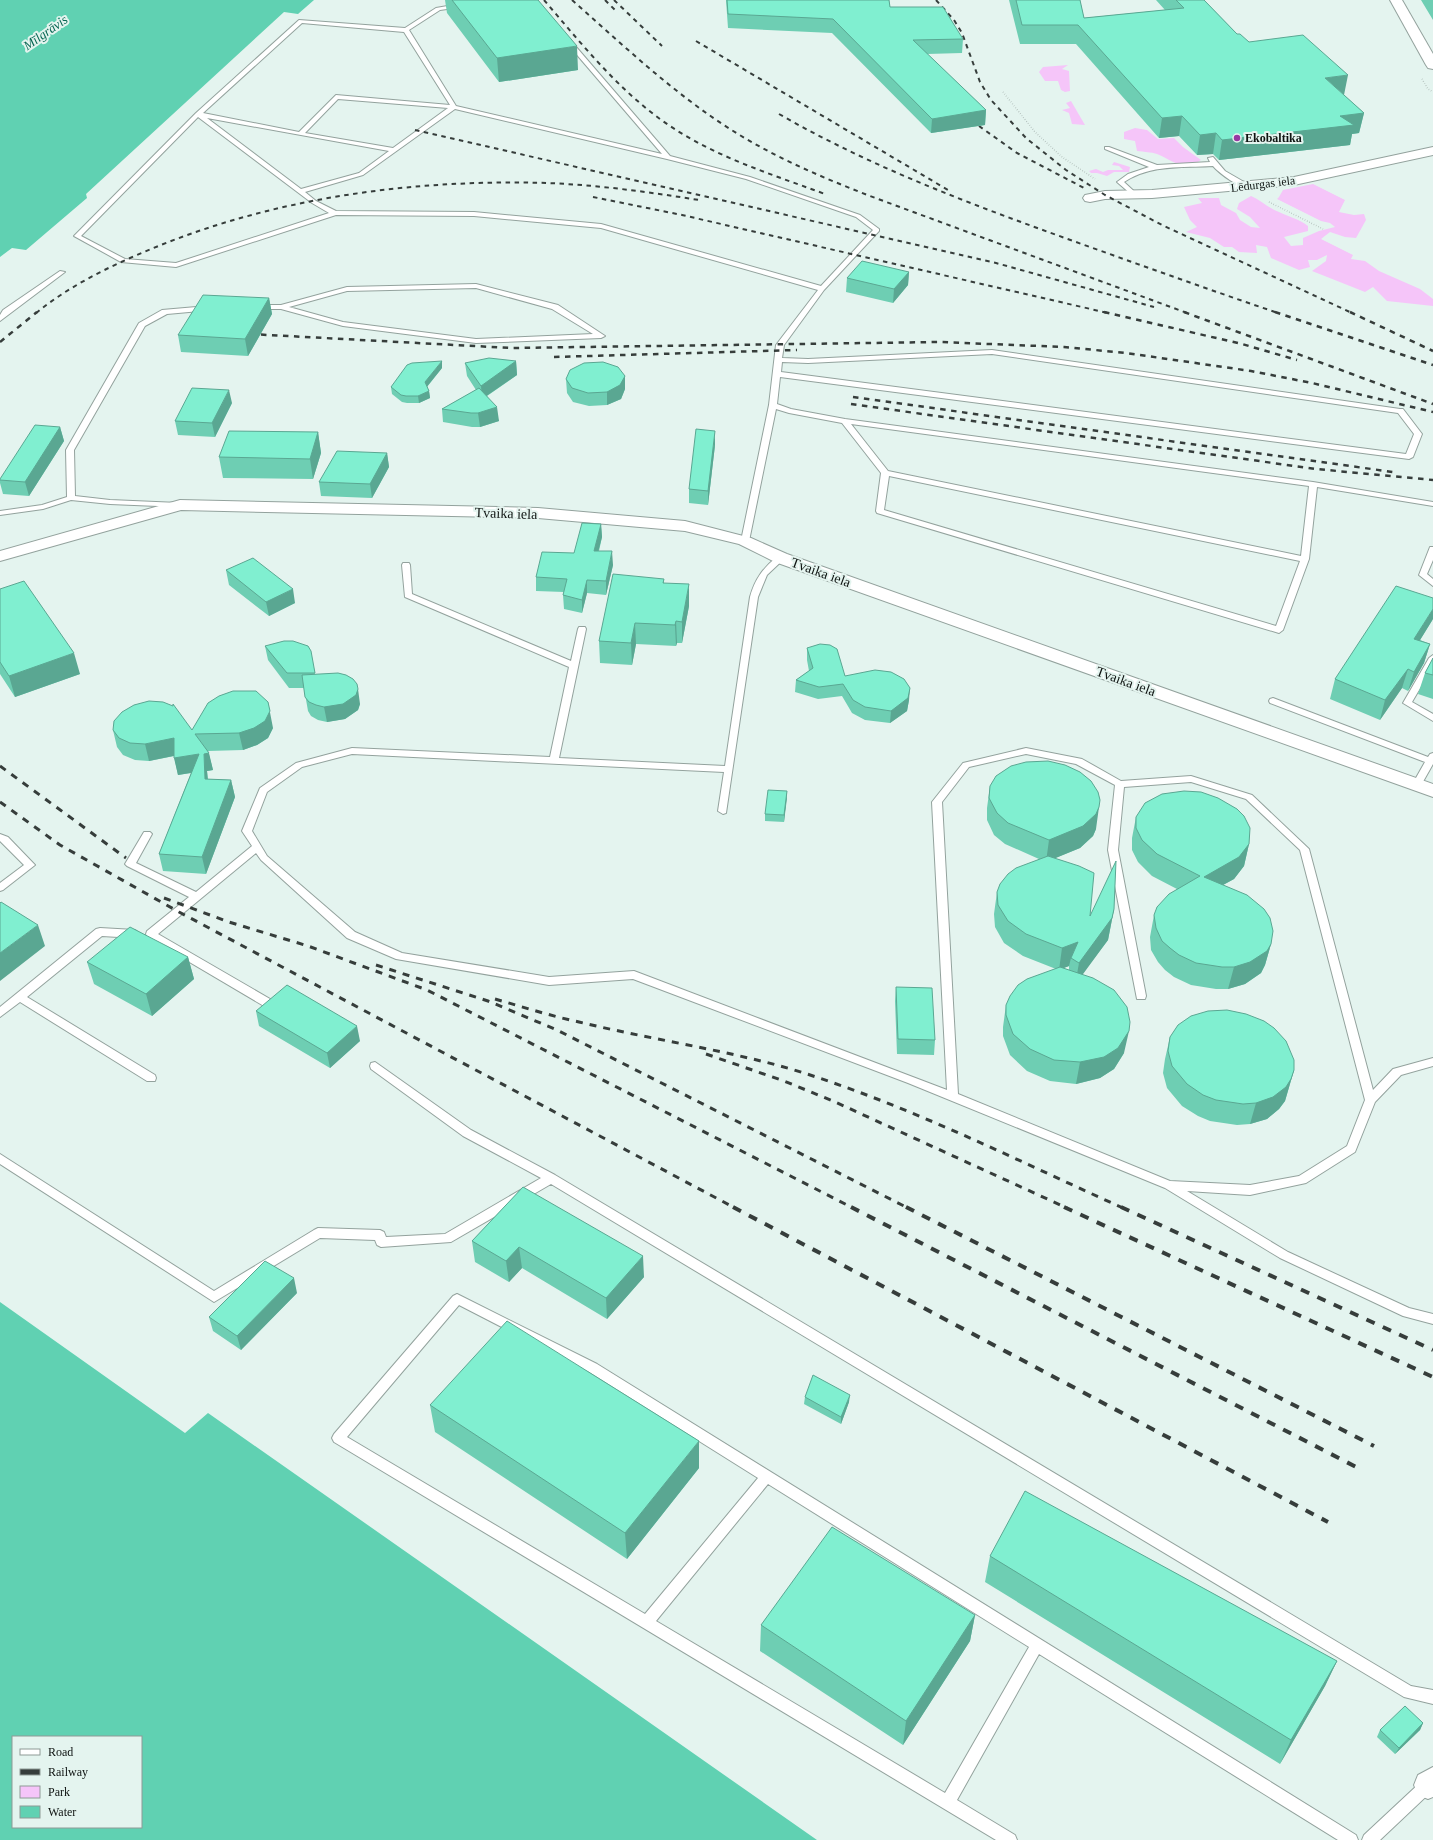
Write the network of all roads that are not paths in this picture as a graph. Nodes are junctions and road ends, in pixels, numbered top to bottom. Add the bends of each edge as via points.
1 (1396, 0) edge
2 (468, 4) edge
3 (406, 30) junction
4 (562, 35) edge
5 (1433, 65) edge
6 (454, 107) junction
7 (198, 114) junction
8 (300, 134) junction
9 (1107, 148) dead end
10 (394, 150) junction
11 (1433, 151) edge
12 (668, 157) junction
13 (1155, 167) junction
14 (1246, 186) junction
15 (302, 191) junction
16 (1128, 195) junction
17 (1090, 198) dead end
18 (335, 213) junction
19 (62, 272) dead end
20 (822, 289) junction
21 (251, 307) edge
22 (281, 307) junction
23 (214, 308) edge
24 (0, 319) edge
25 (779, 360) junction
26 (777, 374) junction
27 (773, 405) junction
28 (845, 421) junction
29 (885, 473) junction
30 (1313, 484) junction
31 (71, 498) junction
32 (1433, 504) edge
33 (180, 505) junction
34 (0, 513) edge
35 (745, 540) junction
36 (1433, 549) edge
37 (0, 556) edge
38 (781, 558) junction
39 (1305, 559) junction
40 (406, 565) dead end
41 (1433, 583) edge
42 (582, 629) dead end
43 (1433, 658) edge
44 (574, 666) junction
45 (1273, 700) dead end
46 (1433, 718) edge
47 (1432, 758) edge
48 (554, 761) junction
49 (729, 769) junction
50 (1120, 784) junction
51 (1425, 788) edge
52 (723, 810) dead end
53 (147, 834) dead end
54 (0, 836) edge
55 (257, 847) junction
56 (0, 888) edge
57 (197, 897) junction
58 (152, 934) junction
59 (1141, 996) dead end
60 (20, 997) junction
61 (273, 1006) edge
62 (0, 1013) edge
63 (1433, 1062) edge
64 (375, 1066) dead end
65 (151, 1078) dead end
66 (953, 1096) junction
67 (1370, 1100) junction
68 (0, 1158) edge
69 (551, 1178) junction
70 (1169, 1185) junction
71 (1433, 1319) edge
72 (766, 1476) junction
73 (646, 1623) junction
74 (1038, 1645) junction
75 (1433, 1697) edge
76 (1430, 1783) edge
77 (946, 1803) junction
78 (1010, 1840) edge
79 (1351, 1840) edge
80 (1369, 1840) edge

1 - 5 street
2 - 3 lane via 438,9
3 - 6 lane
3 - 7 lane via 301,21
4 - 12 lane
6 - 8 lane via 336,97
6 - 10 lane
6 - 12 lane
7 - 8 lane
7 - 15 lane
7 - 18 lane via 77,236 123,261 176,265
8 - 10 lane
9 - 13 lane
10 - 15 lane via 360,174
11 - 14 street, Lēdurgas iela via 1294,181
12 - 20 lane via 748,178 858,216 877,230
13 - 14 lane via 1213,161 1222,173
13 - 16 lane via 1126,177 1120,182
14 - 16 street, Lēdurgas iela
15 - 18 lane via 314,202
16 - 17 street, Lēdurgas iela
18 - 20 lane via 474,214 601,226
19 - 24 lane
20 - 25 lane via 780,344
21 - 22 lane
22 - 22 lane via 347,289 476,286 555,307 601,336 476,340 344,324
23 - 31 lane via 165,312 142,325 70,450
25 - 26 lane
25 - 26 lane via 808,361 992,352 1400,411 1418,434 1409,457
26 - 27 lane
27 - 28 lane via 789,411
27 - 35 lane
28 - 29 lane
28 - 30 lane
29 - 39 lane
29 - 39 lane via 880,511 1279,630
30 - 32 lane
30 - 39 lane
31 - 33 lane
31 - 34 lane via 43,507
33 - 35 street, Tvaika iela via 538,513 685,526
33 - 37 street, Tvaika iela
35 - 38 street, Tvaika iela
36 - 41 lane via 1422,575
38 - 49 lane via 765,569 754,597
38 - 51 street, Tvaika iela
40 - 44 lane via 408,595
42 - 44 lane
43 - 46 lane via 1407,702
44 - 48 lane
45 - 47 lane
47 - 51 lane
48 - 49 lane
48 - 55 lane via 352,751 299,765 264,790 247,831
49 - 52 lane
50 - 59 lane via 1113,850
50 - 66 lane via 1079,761 1026,751 966,765 937,802
50 - 67 lane via 1191,779 1249,797 1304,849
53 - 57 lane via 130,864
54 - 56 lane via 30,865
55 - 57 lane
55 - 66 lane via 264,858 351,935 400,956 549,980 634,975
57 - 58 lane
58 - 60 lane via 100,932
58 - 61 lane
60 - 62 lane
60 - 65 lane
63 - 67 lane via 1397,1072
64 - 69 lane via 467,1133
66 - 70 lane
67 - 70 lane via 1351,1149 1302,1180 1250,1190
68 - 69 lane via 214,1296 318,1233 380,1235 381,1242 447,1239
69 - 75 lane via 1409,1692
70 - 71 lane via 1284,1254 1407,1312
72 - 73 lane
72 - 73 lane via 593,1368 457,1299 338,1438
72 - 74 lane
73 - 77 lane
74 - 77 lane
74 - 79 lane
76 - 80 lane
77 - 78 lane

